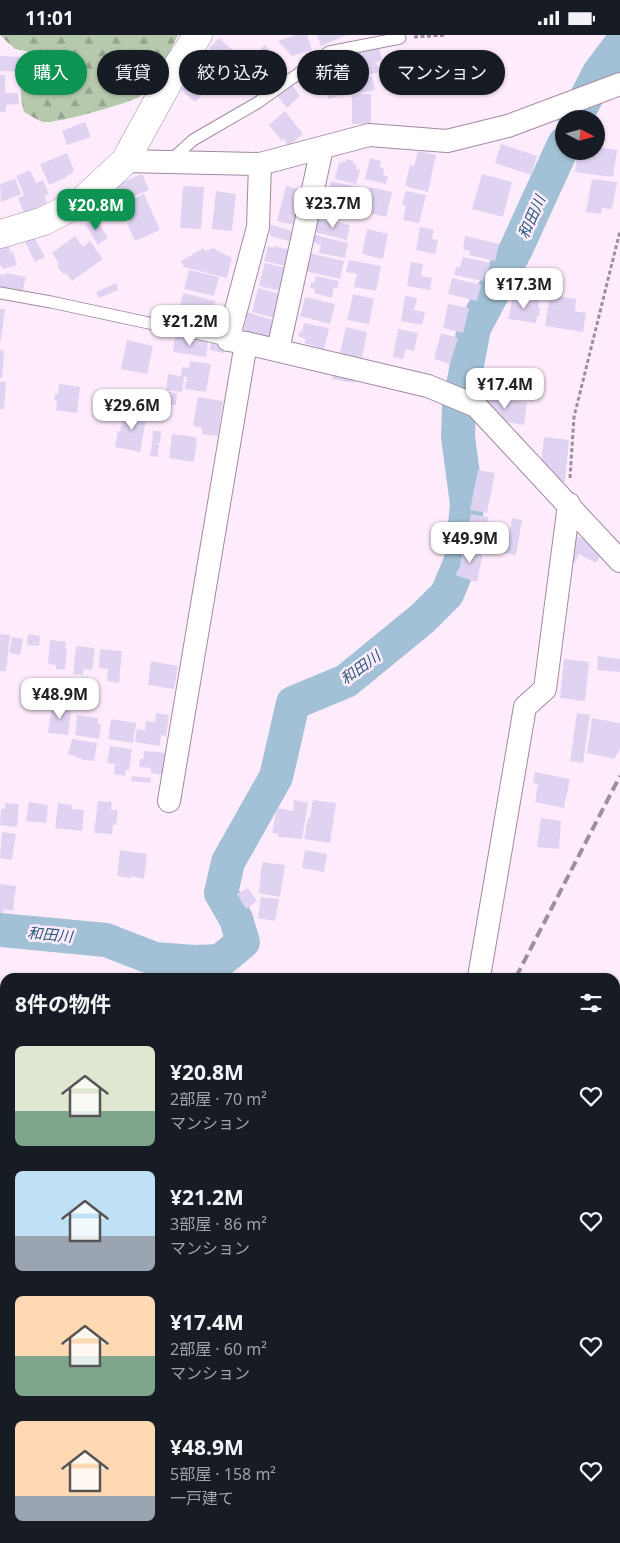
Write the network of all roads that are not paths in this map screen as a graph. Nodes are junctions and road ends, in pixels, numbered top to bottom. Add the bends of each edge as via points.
1 (198, 35) edge
2 (400, 38) road end
3 (620, 84) edge
4 (322, 148) junction
5 (125, 161) junction
6 (168, 163) junction
7 (260, 164) junction
8 (0, 234) edge
9 (0, 293) edge
10 (237, 341) junction
11 (278, 350) junction
12 (568, 504) junction
13 (620, 561) edge
14 (169, 801) dead end
15 (480, 973) edge

1 - 5 street
2 - 6 lane via 329,53 257,103 193,140
3 - 4 street via 508,125 447,141 369,135
4 - 7 street
4 - 11 street
5 - 6 street
5 - 8 street via 82,201 44,221
6 - 7 street
7 - 10 street via 258,227
9 - 10 lane
10 - 11 street
10 - 14 street
11 - 12 street via 428,386 476,406
12 - 13 street
12 - 15 street via 545,689 526,707

